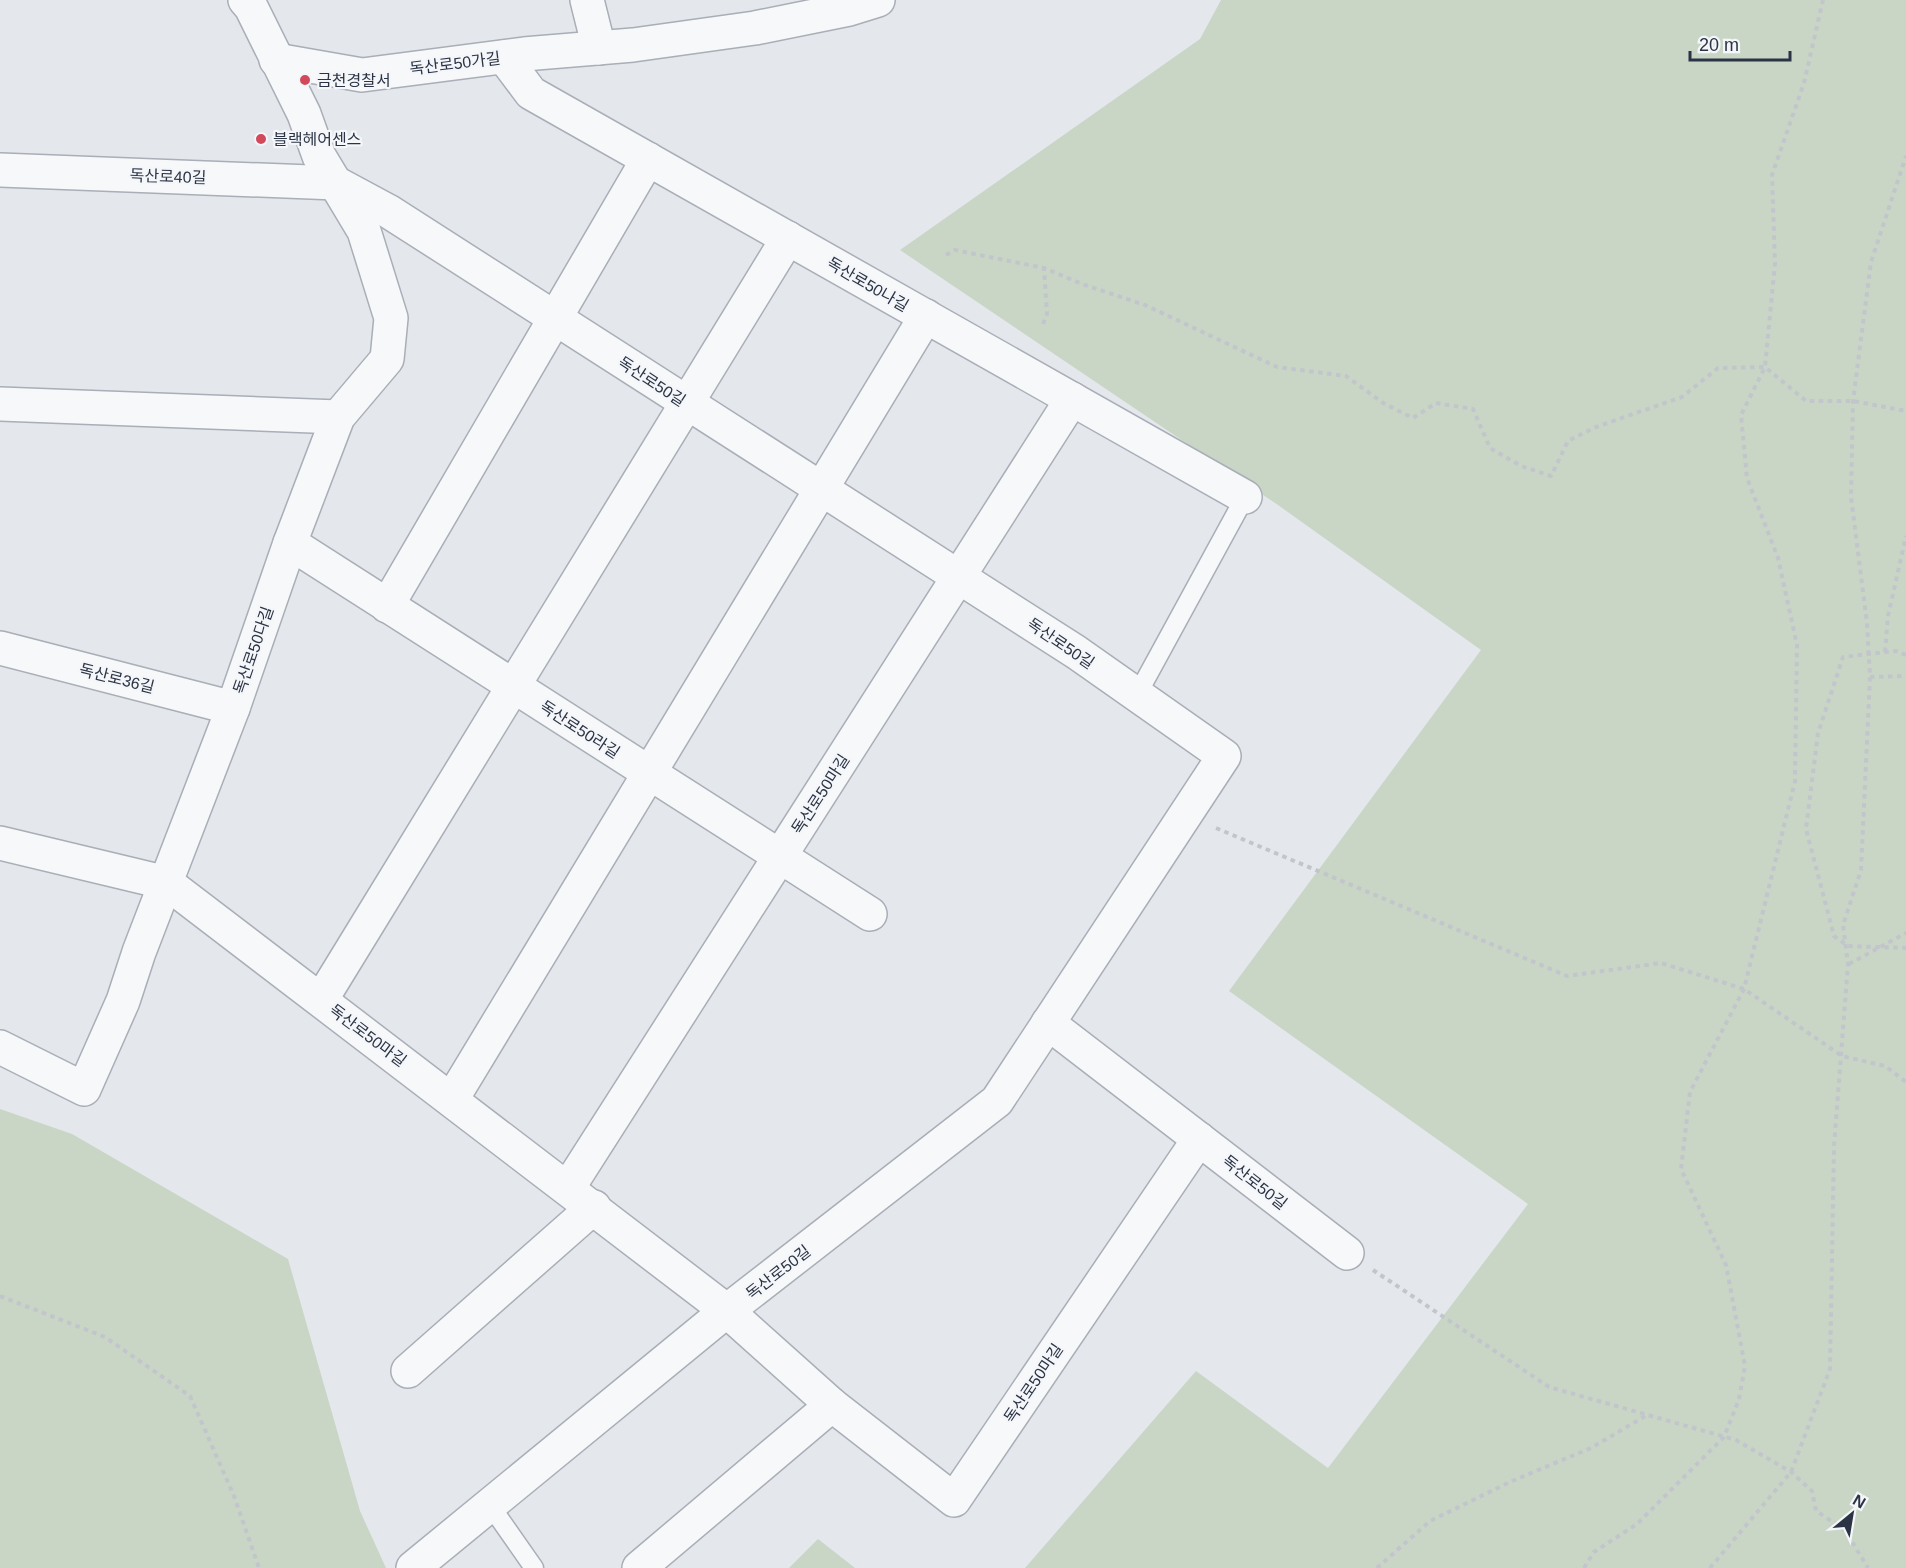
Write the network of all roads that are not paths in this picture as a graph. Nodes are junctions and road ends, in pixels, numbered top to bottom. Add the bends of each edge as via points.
1 (245, 0) edge
2 (587, 0) edge
3 (878, 0) edge
4 (599, 48) junction
5 (504, 57) junction
6 (276, 60) junction
7 (648, 159) junction
8 (0, 170) edge
9 (336, 183) junction
10 (788, 238) junction
11 (926, 316) junction
12 (555, 318) junction
13 (1072, 399) junction
14 (687, 403) junction
15 (0, 404) edge
16 (338, 417) junction
17 (822, 489) junction
18 (1245, 497) joint
19 (290, 543) junction
20 (958, 577) junction
21 (387, 606) junction
22 (0, 648) edge
23 (513, 686) junction
24 (1137, 695) junction
25 (233, 708) junction
26 (650, 773) junction
27 (0, 843) edge
28 (780, 857) junction
29 (167, 883) junction
30 (870, 914) dead end
31 (321, 1000) junction
32 (1048, 1023) junction
33 (0, 1047) edge
34 (452, 1099) junction
35 (1199, 1139) junction
36 (568, 1188) junction
37 (594, 1207) junction
38 (1347, 1253) road end
39 (727, 1311) junction
40 (408, 1371) dead end
41 (832, 1405) junction
42 (490, 1505) junction
43 (413, 1568) edge
44 (534, 1568) edge
45 (639, 1568) edge

1 - 6 street, 독산로50길
2 - 4 street
3 - 4 street, 독산로50가길 via 755,28
4 - 5 street, 독산로50가길
5 - 6 street, 독산로50가길 via 362,75
5 - 7 street, 독산로50나길 via 531,93
6 - 9 street, 독산로50길 via 304,114 319,156
7 - 10 street, 독산로50나길
7 - 12 street
8 - 9 street, 독산로40길
9 - 12 street, 독산로50길 via 388,211
9 - 16 street, 독산로50다길 via 364,231 391,318 387,359
10 - 11 street, 독산로50나길
10 - 14 street
11 - 13 street, 독산로50나길
11 - 17 street
12 - 14 street, 독산로50길
12 - 21 street
13 - 18 street, 독산로50나길
13 - 20 street, 독산로50마길
14 - 17 street, 독산로50길
14 - 23 street
15 - 16 street
16 - 19 street, 독산로50다길
17 - 20 street, 독산로50길
17 - 26 street
18 - 24 lane
19 - 21 street, 독산로50라길
19 - 25 street, 독산로50다길
20 - 24 street, 독산로50길
20 - 28 street, 독산로50마길
21 - 23 street, 독산로50라길
22 - 25 street, 독산로36길
23 - 26 street, 독산로50라길
23 - 31 street
24 - 32 street, 독산로50길 via 1224,756
25 - 29 street, 독산로50다길
26 - 28 street, 독산로50라길
26 - 34 street
27 - 29 street
28 - 30 street, 독산로50라길
28 - 36 street, 독산로50마길
29 - 31 street, 독산로50마길
29 - 33 street, 독산로50다길 via 123,1001 84,1089
31 - 34 street, 독산로50마길
32 - 35 street, 독산로50길
32 - 39 street, 독산로50길 via 997,1101
34 - 36 street, 독산로50마길
35 - 38 street, 독산로50길
35 - 41 street, 독산로50마길 via 954,1500
36 - 37 street, 독산로50마길
37 - 39 street, 독산로50마길
37 - 40 street
39 - 41 street, 독산로50마길
39 - 42 street, 독산로50길
41 - 45 street
42 - 43 street, 독산로50길
42 - 44 lane

